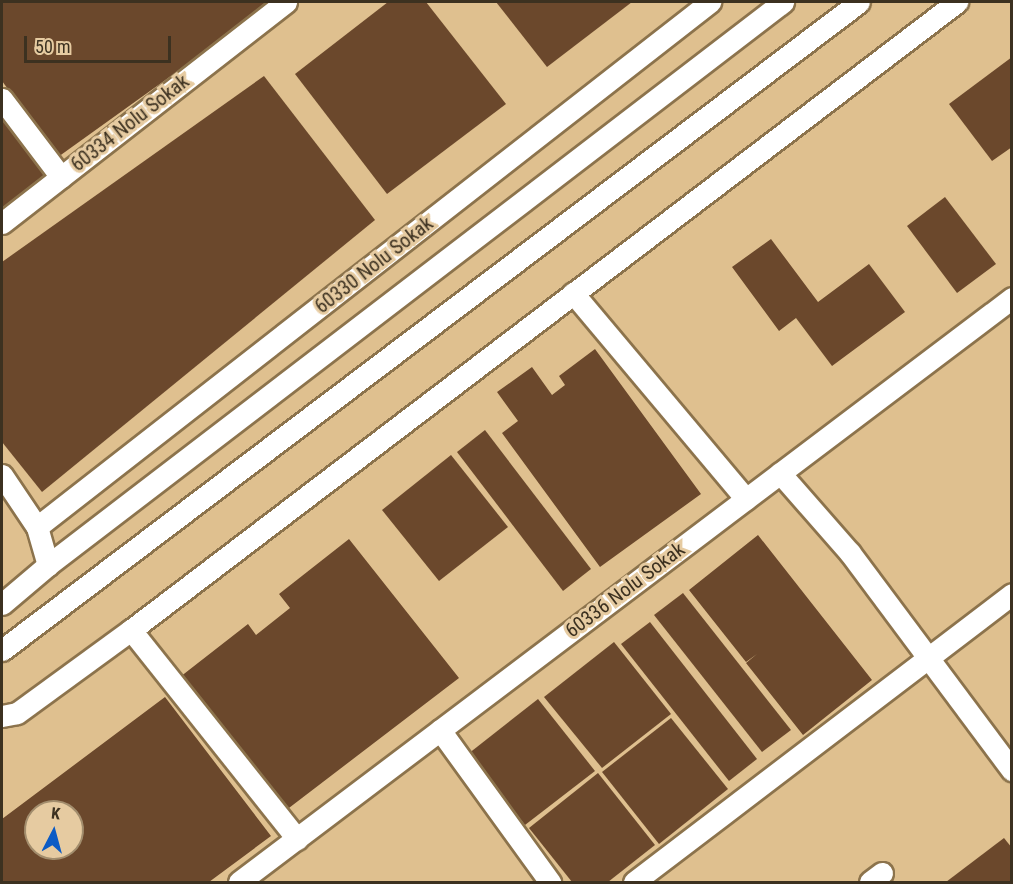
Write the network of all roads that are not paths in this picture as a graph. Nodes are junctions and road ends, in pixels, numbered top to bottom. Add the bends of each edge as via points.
1 (286, 2) edge
2 (710, 2) edge
3 (859, 2) edge
4 (957, 2) edge
5 (777, 3) edge
6 (2, 99) edge
7 (61, 177) junction
8 (2, 223) edge
9 (573, 293) junction
10 (1011, 298) edge
11 (780, 473) junction
12 (2, 475) edge
13 (746, 499) junction
14 (37, 527) junction
15 (48, 565) junction
16 (1011, 594) edge
17 (2, 604) edge
18 (131, 630) junction
19 (2, 650) edge
20 (928, 657) junction
21 (2, 716) edge
22 (440, 730) junction
23 (1011, 770) edge
24 (297, 839) junction
25 (239, 882) edge
26 (550, 882) edge
27 (634, 882) edge

1 - 7 street, 60334 Nolu Sokak
2 - 14 street, 60330 Nolu Sokak
3 - 19 street
4 - 9 street
5 - 15 street
6 - 7 street
7 - 8 street, 60334 Nolu Sokak
9 - 13 street
9 - 18 street
10 - 11 street, 60336 Nolu Sokak
11 - 13 street, 60336 Nolu Sokak
11 - 20 street via 850,553
12 - 14 street
13 - 22 street, 60336 Nolu Sokak
14 - 15 street
15 - 17 street
16 - 20 street
18 - 21 street via 17,713
18 - 24 street
20 - 23 street
20 - 27 street
22 - 24 street, 60336 Nolu Sokak
22 - 26 street
24 - 25 street, 60336 Nolu Sokak

